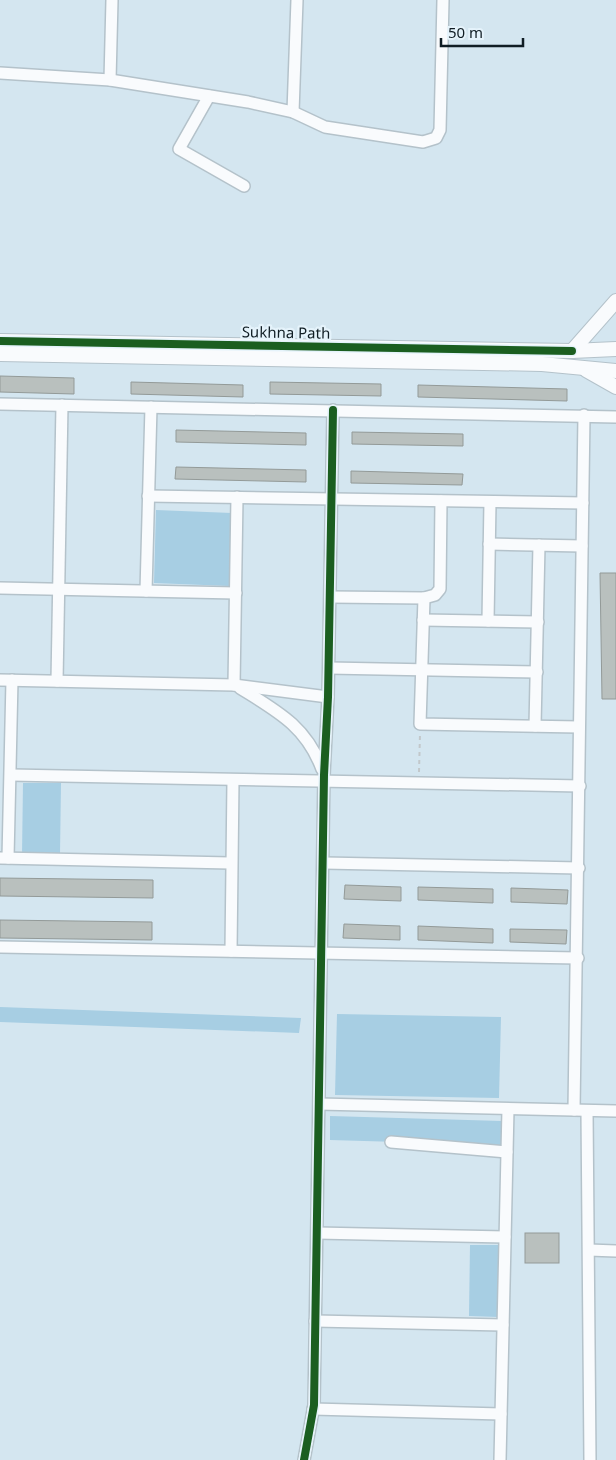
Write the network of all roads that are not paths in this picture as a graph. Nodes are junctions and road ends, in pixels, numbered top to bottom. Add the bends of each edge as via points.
1 (112, 0) edge
2 (297, 0) edge
3 (444, 0) edge
4 (0, 73) edge
5 (110, 80) junction
6 (209, 96) junction
7 (293, 112) junction
8 (244, 186) dead end
9 (616, 301) edge
10 (0, 341) edge
11 (616, 349) edge
12 (572, 351) junction
13 (0, 354) edge
14 (583, 368) junction
15 (616, 371) edge
16 (616, 387) edge
17 (0, 404) edge
18 (62, 405) junction
19 (151, 407) junction
20 (333, 410) junction
21 (584, 415) junction
22 (616, 417) edge
23 (148, 496) junction
24 (237, 497) junction
25 (331, 499) junction
26 (441, 501) junction
27 (490, 502) junction
28 (582, 503) junction
29 (489, 544) junction
30 (539, 545) junction
31 (582, 546) junction
32 (0, 588) edge
33 (59, 590) junction
34 (146, 591) junction
35 (236, 593) junction
36 (330, 597) junction
37 (424, 598) junction
38 (423, 620) junction
39 (488, 621) junction
40 (538, 622) junction
41 (329, 668) junction
42 (422, 670) junction
43 (537, 672) junction
44 (6, 680) edge
45 (58, 681) junction
46 (234, 685) junction
47 (328, 697) junction
48 (535, 726) junction
49 (579, 727) junction
50 (11, 776) junction
51 (324, 778) junction
52 (233, 780) junction
53 (580, 786) junction
54 (4, 858) edge
55 (230, 863) junction
56 (324, 863) junction
57 (579, 868) junction
58 (0, 946) edge
59 (231, 951) junction
60 (323, 953) junction
61 (578, 958) junction
62 (319, 1104) junction
63 (508, 1108) junction
64 (574, 1110) junction
65 (587, 1111) junction
66 (616, 1111) edge
67 (391, 1142) dead end
68 (507, 1152) junction
69 (316, 1233) junction
70 (505, 1237) junction
71 (589, 1250) junction
72 (616, 1251) edge
73 (315, 1321) junction
74 (503, 1325) junction
75 (313, 1409) junction
76 (501, 1414) junction
77 (304, 1460) edge
78 (500, 1460) edge
79 (590, 1460) edge

1 - 5 street
2 - 7 street
3 - 7 street via 440,130 436,138 423,142 325,127
4 - 5 street
5 - 6 street
6 - 7 street
6 - 8 street via 180,149
9 - 12 main road
10 - 12 main road, Sukhna Path
11 - 12 main road, Sukhna Path
13 - 14 main road, Sukhna Path via 542,364
14 - 15 main road, Sukhna Path
14 - 16 main road
17 - 18 street
18 - 19 street
18 - 33 street
19 - 20 street
19 - 23 street
20 - 21 street
20 - 25 street
21 - 22 street
21 - 28 street
23 - 24 street
23 - 34 street
24 - 25 street
24 - 35 street
25 - 26 street
25 - 36 street
26 - 27 street
26 - 37 street via 440,589 435,595
27 - 28 street
27 - 29 street
28 - 31 street
29 - 30 street
29 - 39 street
30 - 31 street
30 - 40 street
31 - 49 street
32 - 33 street
33 - 34 street
33 - 45 street
34 - 35 street
35 - 46 street
36 - 37 street
36 - 41 street
37 - 38 street
38 - 39 street
38 - 42 street
39 - 40 street
40 - 43 street
41 - 42 street
41 - 47 street
42 - 43 street
42 - 48 street via 420,724
43 - 48 street
44 - 45 street
44 - 50 street
45 - 46 street
46 - 47 street
46 - 51 street via 296,726 314,748
47 - 51 street
48 - 49 street
49 - 53 street
50 - 52 street
50 - 54 street
51 - 52 street
51 - 53 street
51 - 56 street
52 - 55 street
53 - 57 street
54 - 55 street
55 - 59 street
56 - 57 street
56 - 60 street
57 - 61 street
58 - 59 street
59 - 60 street
60 - 61 street
60 - 62 street
61 - 64 street
62 - 63 street
62 - 69 street
63 - 64 street
63 - 68 street
64 - 65 street
65 - 66 street
65 - 71 street
67 - 68 street
68 - 70 street
69 - 70 street
69 - 73 street
70 - 74 street
71 - 72 street
71 - 79 street
73 - 74 street
73 - 75 street
74 - 76 street
75 - 76 street
75 - 77 street
76 - 78 street

